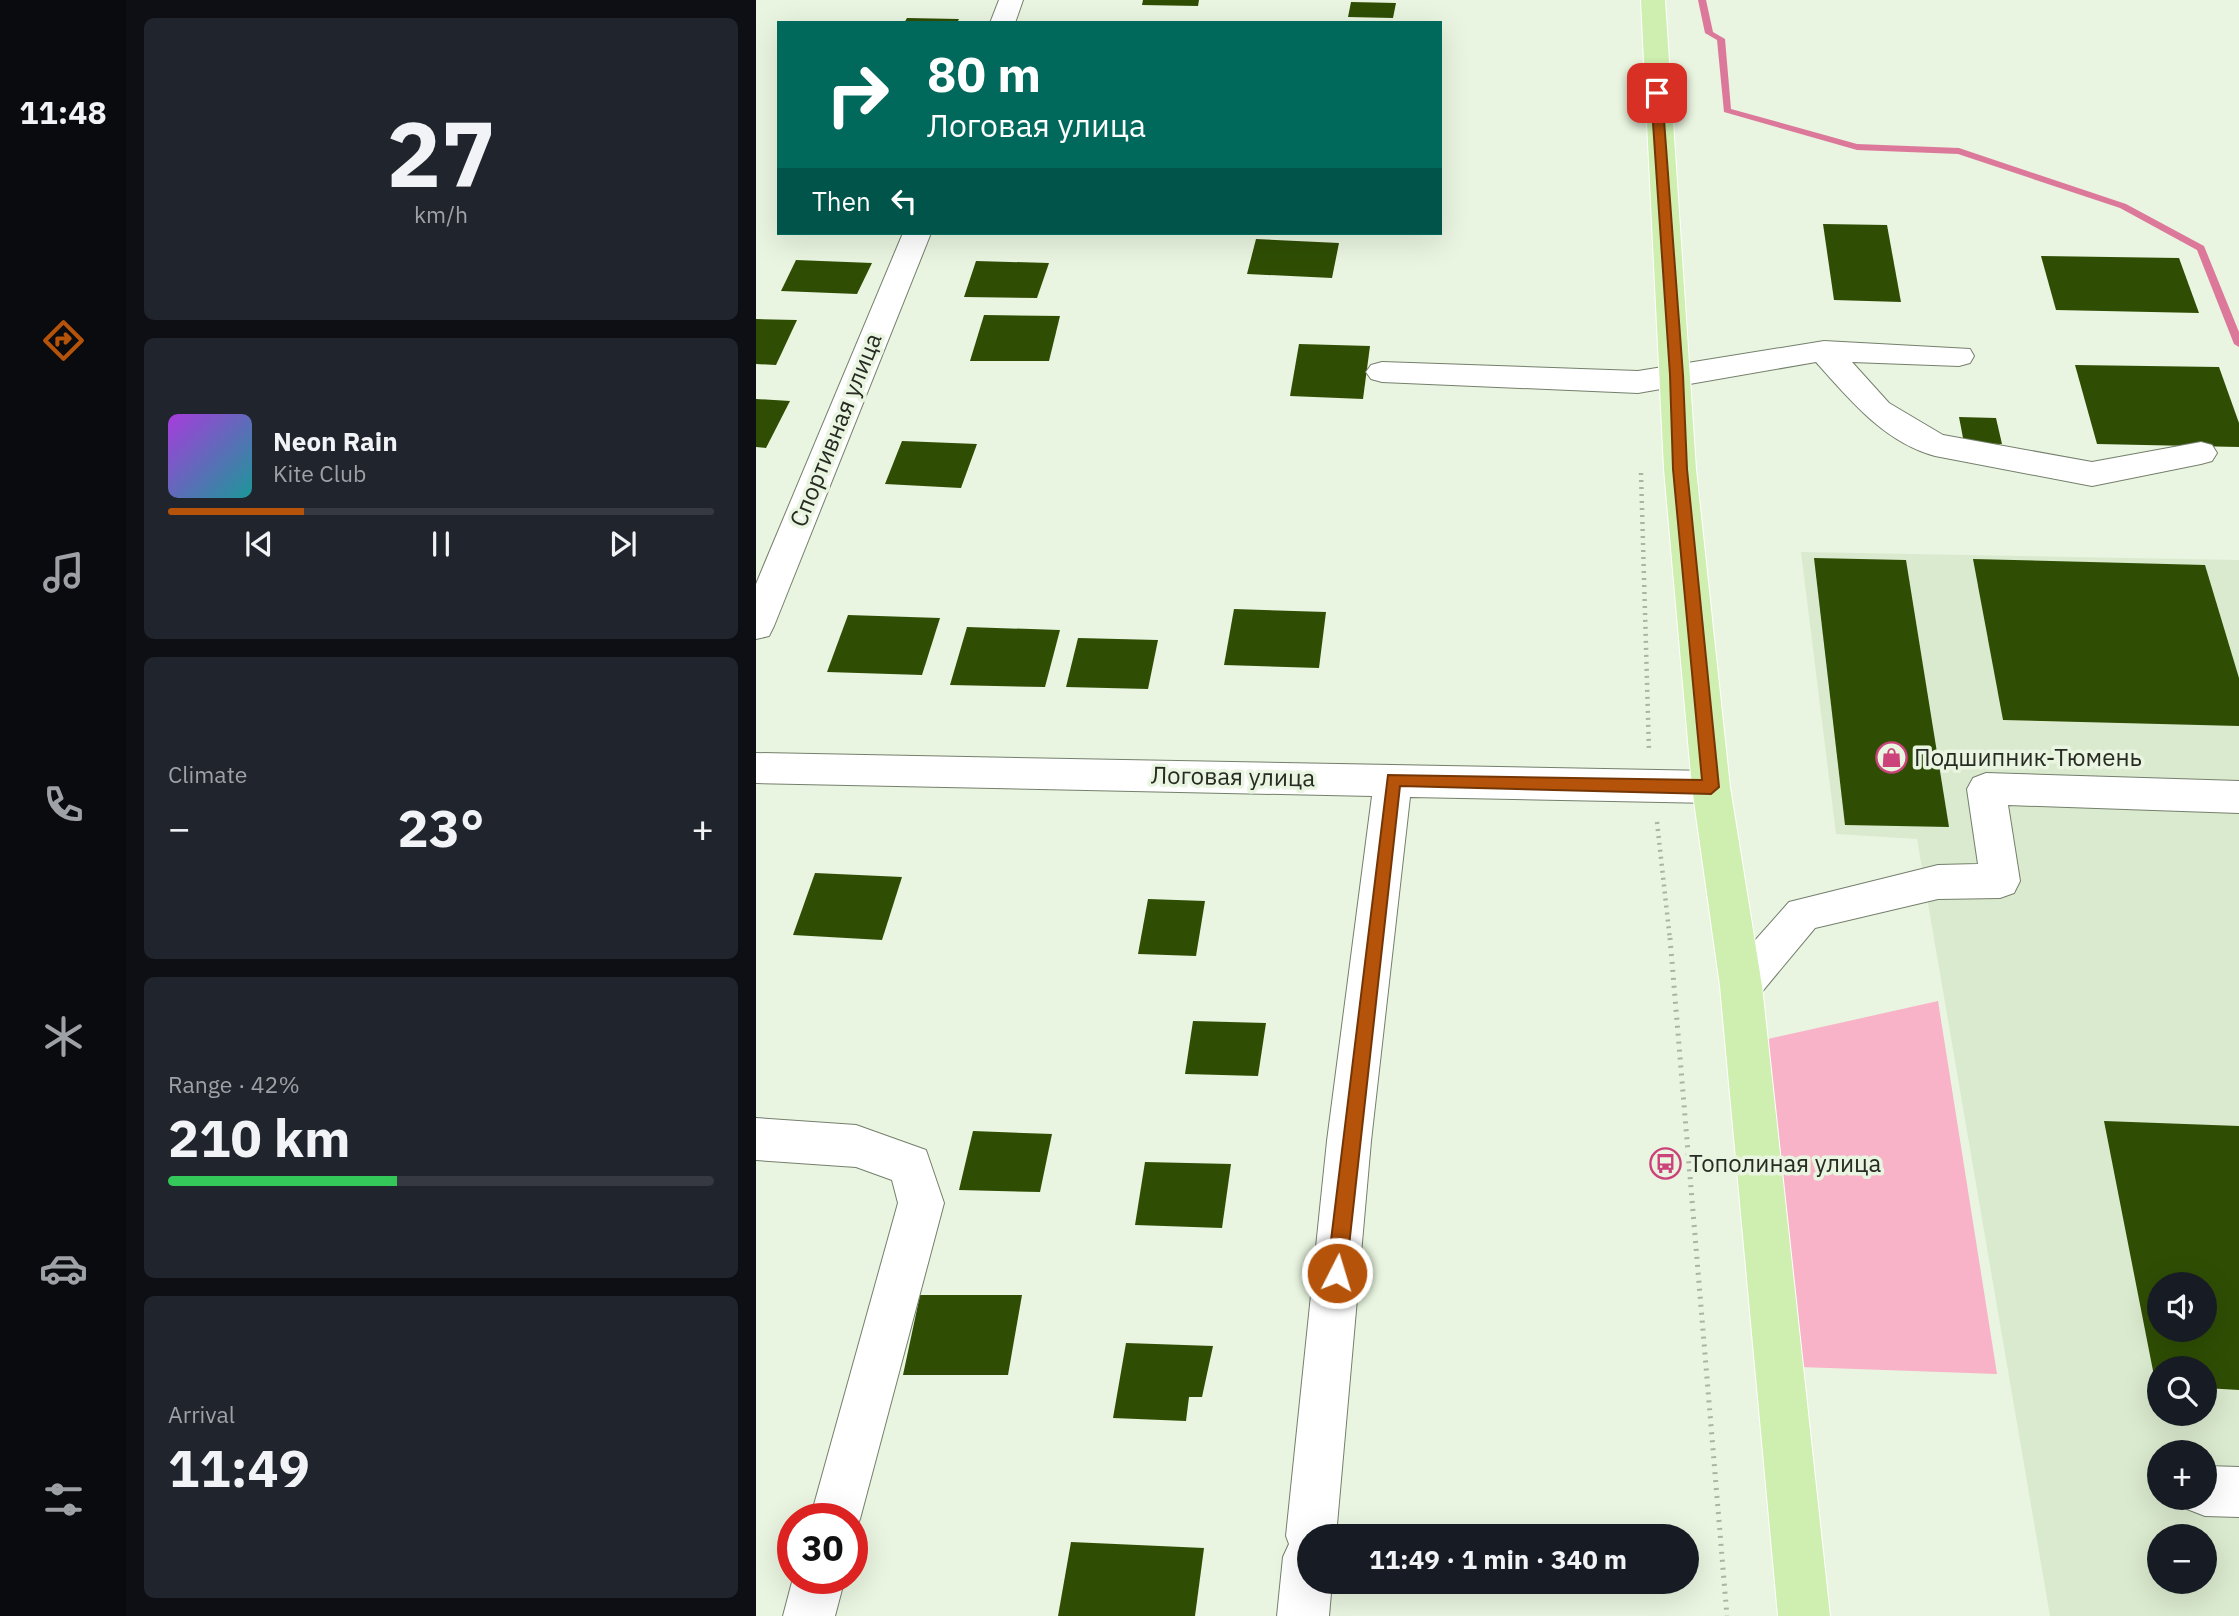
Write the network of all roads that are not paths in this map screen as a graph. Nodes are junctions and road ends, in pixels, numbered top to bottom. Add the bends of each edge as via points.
1 (1012, 0) edge
2 (1653, 0) edge
3 (1003, 21) edge
4 (915, 235) edge
5 (1824, 352) junction
6 (1959, 356) dead end
7 (1382, 372) dead end
8 (1676, 375) junction
9 (2201, 453) dead end
10 (756, 626) edge
11 (756, 768) edge
12 (1393, 780) junction
13 (1711, 787) junction
14 (2239, 797) edge
15 (1741, 986) junction
16 (756, 1139) edge
17 (2217, 1491) edge
18 (2239, 1492) edge
19 (839, 1503) edge
20 (1312, 1524) edge
21 (815, 1594) edge
22 (1305, 1594) edge
23 (809, 1616) edge
24 (1303, 1616) edge
25 (1804, 1616) edge

1 - 3 street
2 - 8 main road
4 - 10 street, Спортивная улица
5 - 6 street
5 - 8 street
5 - 9 street via 1878,411 1935,445 2092,474
7 - 8 street via 1638,382
8 - 13 main road via 1680,469
11 - 12 street, Логовая улица
12 - 13 street, Логовая улица
12 - 20 street via 1349,1141
13 - 15 main road
14 - 15 street via 1986,789 2000,881 1938,882 1803,914
15 - 25 main road
16 - 19 street via 856,1146 910,1165 921,1203
17 - 18 street
21 - 23 street
22 - 24 street

